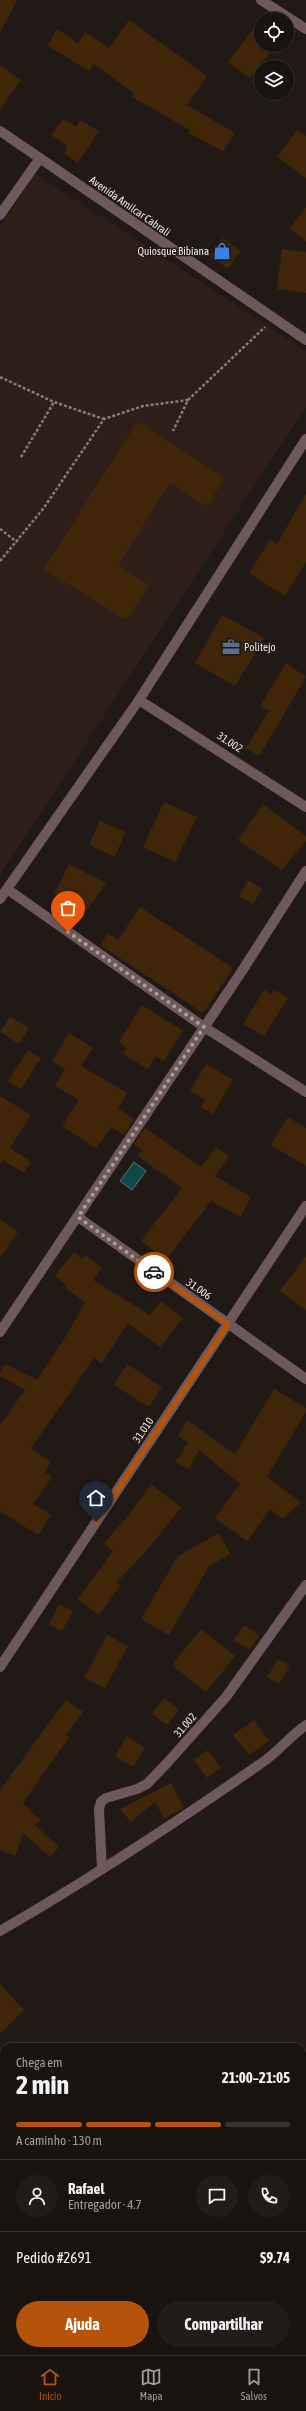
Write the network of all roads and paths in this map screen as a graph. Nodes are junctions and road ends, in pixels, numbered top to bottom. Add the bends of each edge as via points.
1 (261, 0) edge
2 (306, 29) edge
3 (0, 130) edge
4 (40, 158) junction
5 (0, 215) edge
6 (274, 319) junction
7 (306, 340) edge
8 (0, 377) edge
9 (188, 400) junction
10 (54, 402) junction
11 (104, 419) junction
12 (173, 431) dead end
13 (306, 439) edge
14 (21, 457) dead end
15 (0, 529) edge
16 (17, 542) junction
17 (0, 561) edge
18 (139, 700) junction
19 (306, 806) edge
20 (306, 871) edge
21 (7, 889) junction
22 (0, 899) edge
23 (204, 1027) junction
24 (306, 1092) edge
25 (306, 1206) edge
26 (78, 1217) junction
27 (228, 1324) junction
28 (0, 1332) edge
29 (306, 1379) edge
30 (306, 1585) edge
31 (0, 1667) edge
32 (306, 1725) edge
33 (102, 1869) junction
34 (0, 1931) edge

1 - 2 street
3 - 4 street, Avenida Amilcar Cabrali
4 - 5 street
4 - 6 street, Avenida Amilcar Cabrali
6 - 7 street, Avenida Amilcar Cabrali
6 - 9 path
8 - 10 path
9 - 11 path via 143,406
9 - 12 path
10 - 11 path
10 - 14 path
11 - 16 path via 43,509
13 - 18 street
15 - 16 path
16 - 17 path
18 - 19 street, 31.002
18 - 21 street
20 - 23 street
21 - 22 street
21 - 23 street
23 - 24 street
23 - 26 street
25 - 27 street, 31.010
26 - 27 street, 31.006
26 - 28 street
27 - 29 street, 31.006
27 - 31 street, 31.010
30 - 33 street, 31.002 via 226,1697 168,1762 147,1784 101,1802 99,1809
32 - 33 street via 274,1754 238,1780 157,1836
33 - 34 street

